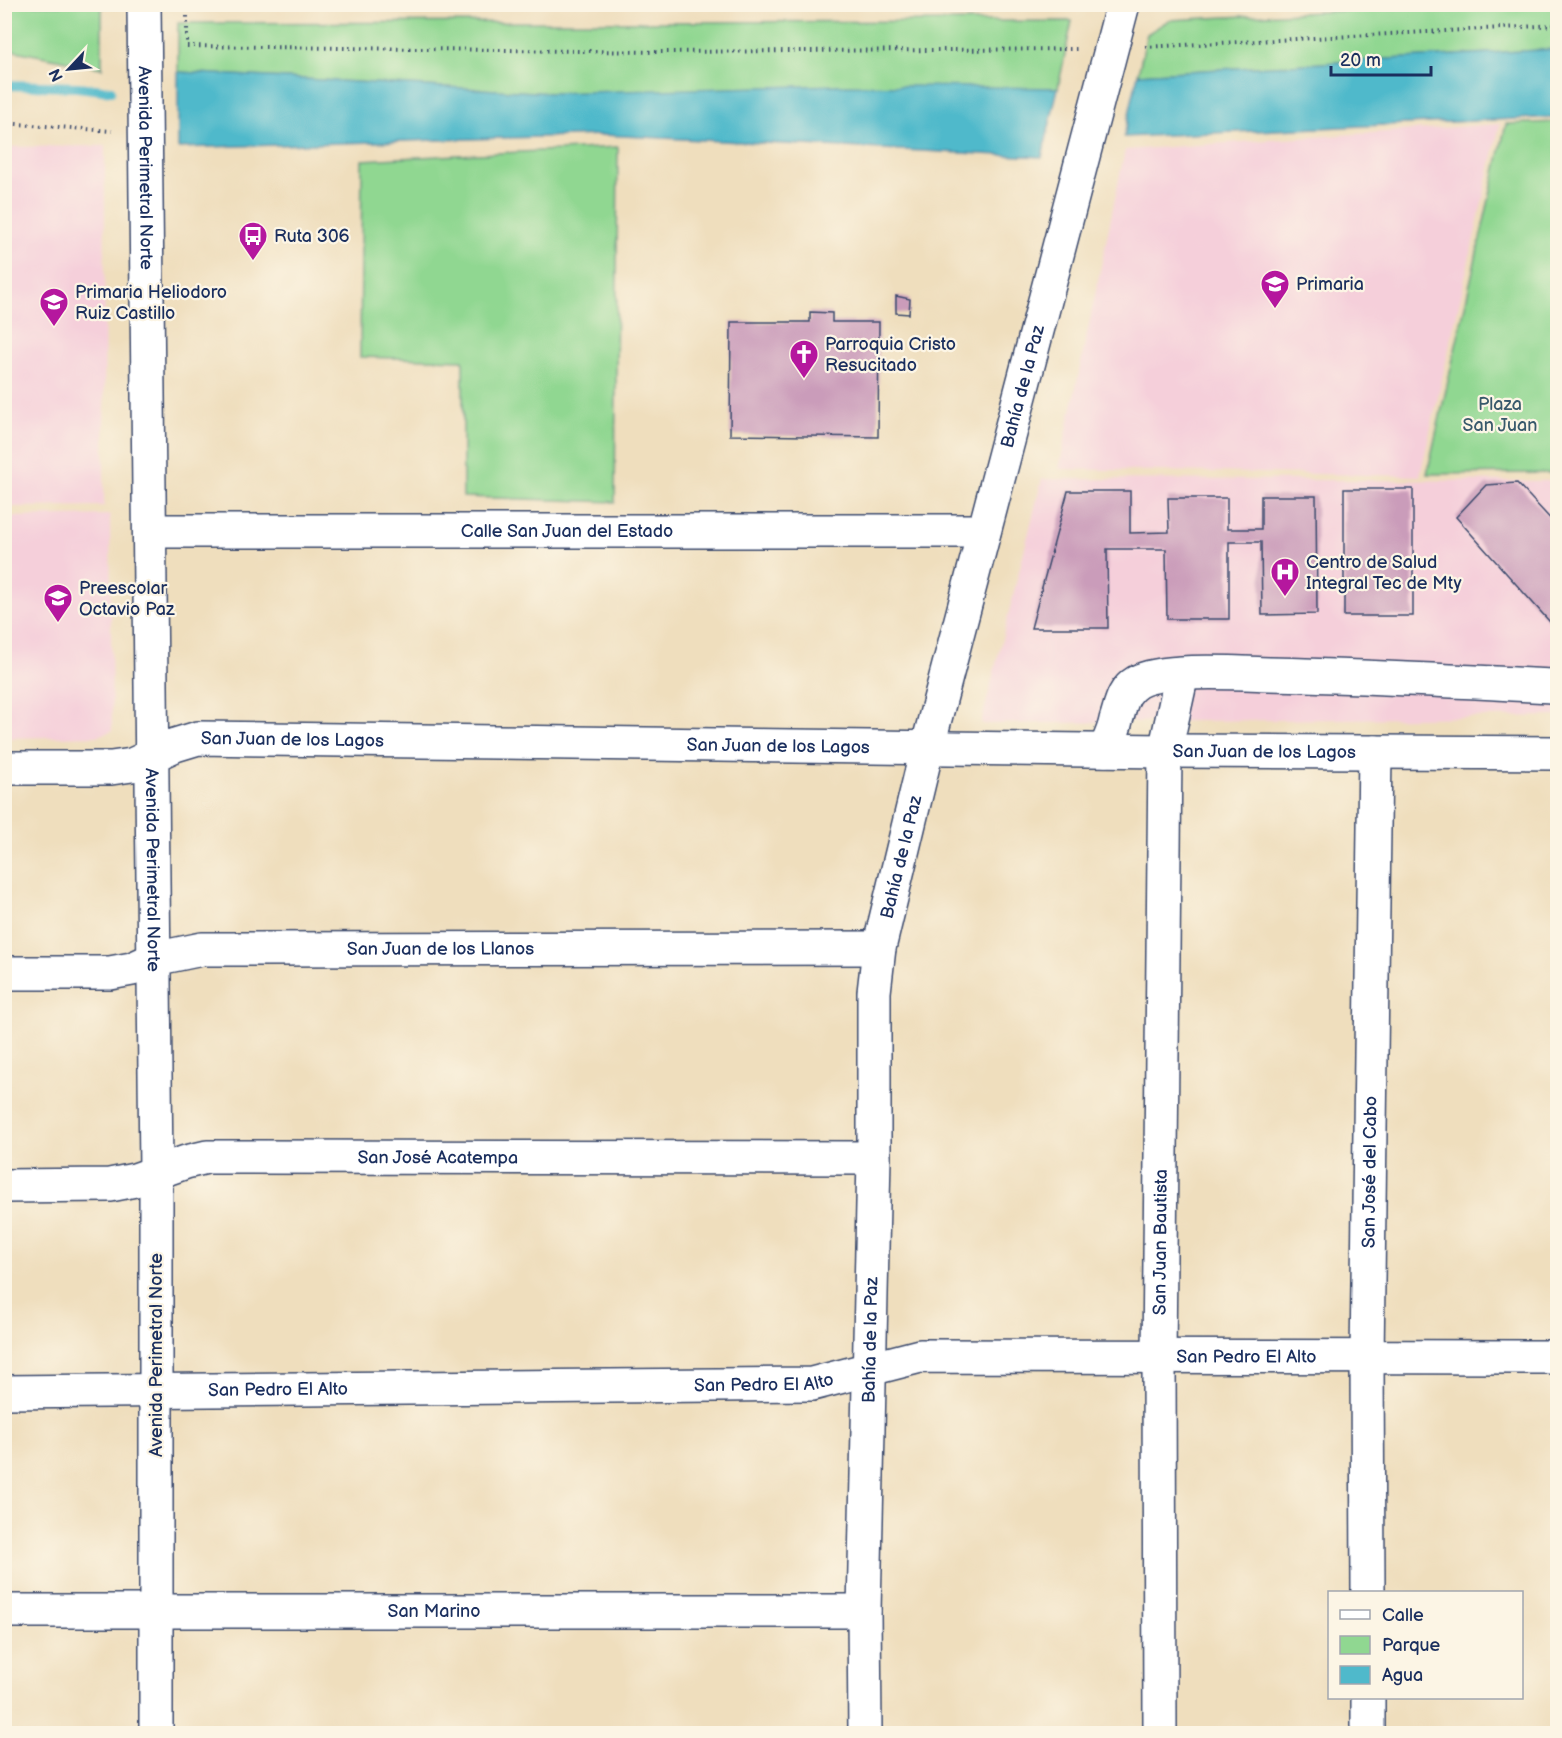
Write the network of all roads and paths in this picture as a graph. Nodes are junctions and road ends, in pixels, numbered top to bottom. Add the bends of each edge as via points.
1 (144, 4) edge
2 (187, 4) edge
3 (1123, 4) edge
4 (1557, 25) edge
5 (1112, 48) junction
6 (4, 123) edge
7 (146, 133) junction
8 (150, 531) junction
9 (984, 531) junction
10 (1182, 674) junction
11 (1557, 688) edge
12 (927, 748) junction
13 (1105, 750) junction
14 (1165, 751) junction
15 (1375, 752) junction
16 (1557, 753) edge
17 (152, 756) junction
18 (4, 768) edge
19 (879, 948) junction
20 (154, 959) junction
21 (4, 973) edge
22 (874, 1158) junction
23 (156, 1173) junction
24 (4, 1186) edge
25 (1160, 1357) junction
26 (1367, 1357) junction
27 (1557, 1357) edge
28 (869, 1369) junction
29 (157, 1390) junction
30 (4, 1392) edge
31 (1368, 1591) edge
32 (4, 1611) edge
33 (157, 1611) junction
34 (864, 1611) junction
35 (1368, 1699) edge
36 (156, 1734) edge
37 (865, 1734) edge
38 (1160, 1734) edge
39 (1368, 1734) edge

1 - 7 street, Avenida Perimetral Norte
2 - 5 path via 187,46 660,52
3 - 5 street, Bahía de la Paz
4 - 5 path
5 - 9 street, Bahía de la Paz
6 - 7 path
7 - 8 street, Avenida Perimetral Norte
8 - 9 street, Calle San Juan del Estado
8 - 17 street, Avenida Perimetral Norte
9 - 12 street, Bahía de la Paz
10 - 11 street via 1375,676
10 - 13 street via 1152,676 1128,688
10 - 14 street, San Juan Bautista
12 - 13 street, San Juan de los Lagos
12 - 17 street, San Juan de los Lagos via 198,738
12 - 19 street, Bahía de la Paz
13 - 14 street, San Juan de los Lagos
14 - 15 street, San Juan de los Lagos
14 - 25 street, San Juan Bautista
15 - 16 street, San Juan de los Lagos
15 - 26 street, San José del Cabo
17 - 18 street, San Juan de los Lagos via 132,765 111,768
17 - 20 street, Avenida Perimetral Norte
19 - 20 street, San Juan de los Llanos via 202,949
19 - 22 street, Bahía de la Paz via 874,992
20 - 21 street, San Juan de los Llanos via 110,973
20 - 23 street, Avenida Perimetral Norte
22 - 23 street, San José Acatempa via 207,1157
22 - 28 street, Bahía de la Paz
23 - 24 street, San José Acatempa via 110,1185
23 - 29 street, Avenida Perimetral Norte
25 - 26 street, San Pedro El Alto
25 - 28 street, San Pedro El Alto via 920,1356
25 - 38 street, San Juan Bautista
26 - 27 street, San Pedro El Alto
26 - 31 street, San José del Cabo
28 - 29 street, San Pedro El Alto via 812,1384
28 - 34 street, Bahía de la Paz
29 - 30 street, San Pedro El Alto
29 - 33 street, Avenida Perimetral Norte
32 - 33 street, San Marino
33 - 34 street, San Marino
33 - 36 street, Avenida Perimetral Norte
34 - 37 street, Bahía de la Paz
35 - 39 street

